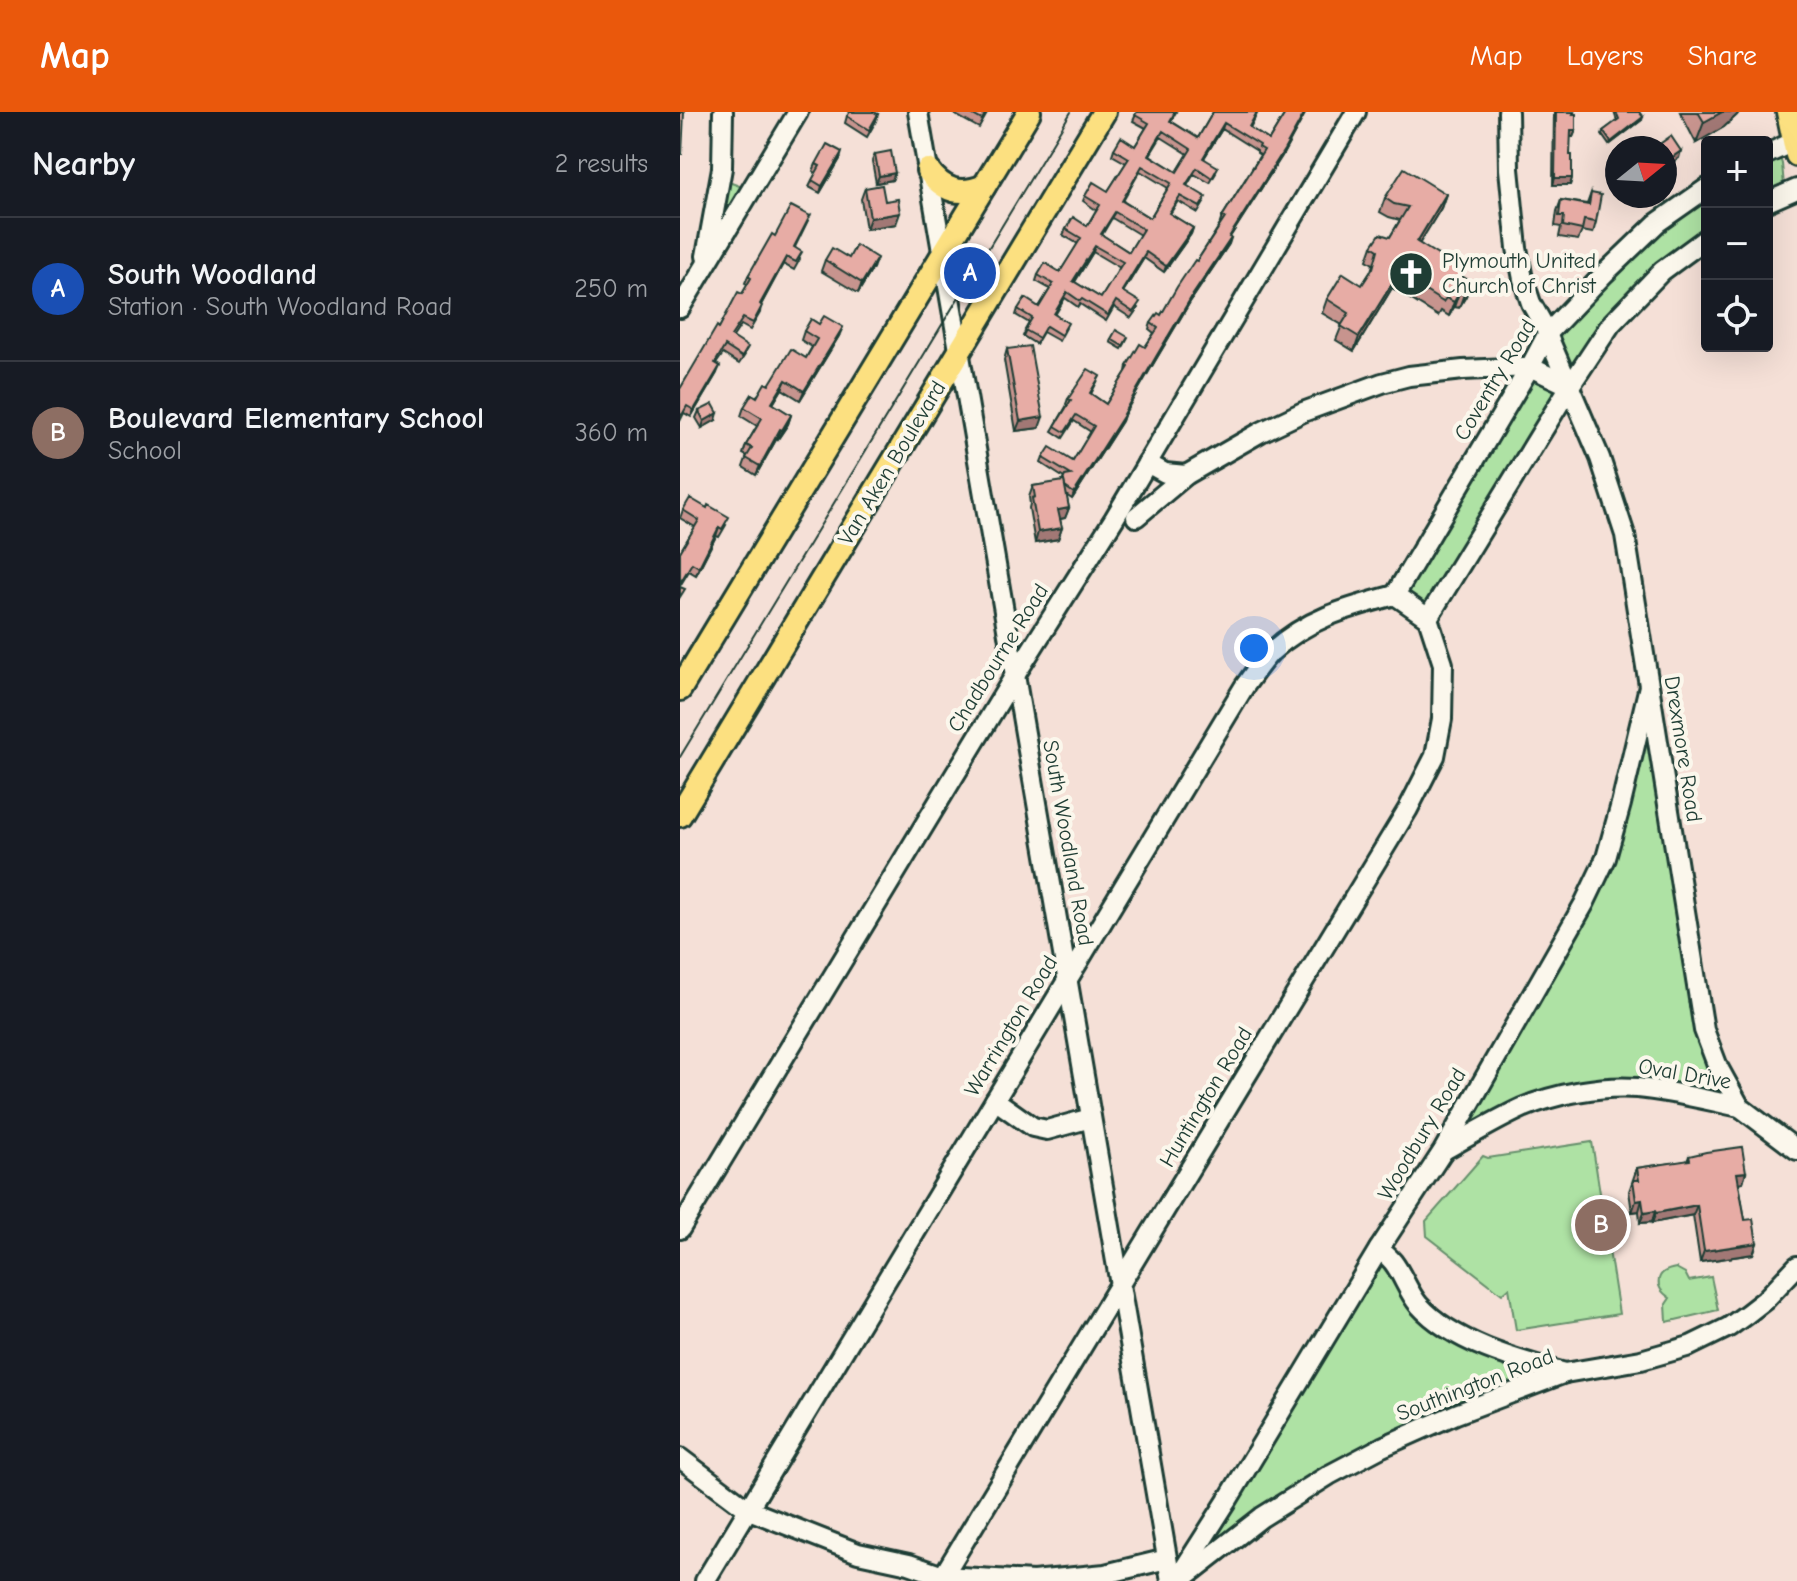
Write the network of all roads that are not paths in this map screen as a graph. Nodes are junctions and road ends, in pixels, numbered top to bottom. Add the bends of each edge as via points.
1 (723, 112) edge
2 (798, 112) edge
3 (918, 112) edge
4 (1029, 112) edge
5 (1104, 112) edge
6 (1356, 112) edge
7 (1508, 112) edge
8 (1788, 112) edge
9 (1796, 146) edge
10 (1773, 152) edge
11 (722, 168) junction
12 (928, 170) junction
13 (754, 181) junction
14 (984, 186) junction
15 (1797, 189) edge
16 (1701, 192) edge
17 (1773, 199) edge
18 (1701, 242) edge
19 (942, 255) junction
20 (703, 271) junction
21 (680, 308) edge
22 (1548, 333) junction
23 (959, 351) junction
24 (1530, 367) junction
25 (1570, 386) junction
26 (1147, 463) junction
27 (1186, 475) junction
28 (1136, 517) dead end
29 (1395, 595) junction
30 (1428, 618) junction
31 (1014, 677) junction
32 (1649, 686) junction
33 (680, 689) edge
34 (680, 815) edge
35 (1067, 979) junction
36 (995, 1100) junction
37 (1740, 1107) junction
38 (1091, 1118) junction
39 (1797, 1150) edge
40 (1443, 1151) junction
41 (680, 1229) edge
42 (1379, 1249) junction
43 (1797, 1266) edge
44 (1119, 1285) junction
45 (1565, 1373) junction
46 (680, 1458) edge
47 (1227, 1501) junction
48 (749, 1510) junction
49 (1254, 1523) junction
50 (1167, 1559) junction
51 (942, 1579) edge
52 (705, 1581) edge
53 (1176, 1581) edge

1 - 11 street
2 - 13 street
3 - 12 street, South Woodland Road
4 - 14 main road
5 - 23 main road, Van Aken Boulevard
6 - 26 street, Chadbourne Road
7 - 22 street, Drexmore Road via 1517,248 1531,303
8 - 9 main road
9 - 10 street
11 - 13 street
11 - 20 street
12 - 14 main road via 936,181 962,192
12 - 19 street, South Woodland Road
13 - 20 street
14 - 19 main road
15 - 17 street
16 - 22 street, Coventry Road via 1657,223
18 - 25 street via 1662,271 1611,324
19 - 23 street, South Woodland Road
19 - 33 main road
20 - 21 street
22 - 24 street, Coventry Road
22 - 25 street, Drexmore Road
23 - 31 street, South Woodland Road
23 - 34 main road, Van Aken Boulevard
24 - 25 street
24 - 27 street via 1463,370 1382,383 1294,416
24 - 29 street, Coventry Road
25 - 30 street
25 - 32 street, Drexmore Road via 1625,535
26 - 27 street via 1165,473
26 - 31 street, Chadbourne Road
27 - 28 street
29 - 30 street
29 - 35 street, Warrington Road via 1340,610 1301,628 1270,654 1244,687
30 - 44 street, Huntington Road via 1443,664 1435,756 1408,809
31 - 35 street, South Woodland Road
31 - 41 street, Chadbourne Road
32 - 37 street, Drexmore Road via 1704,1030
32 - 40 street, Woodbury Road via 1606,858
35 - 36 street, Warrington Road
35 - 38 street, South Woodland Road
36 - 38 street via 1039,1129
36 - 48 street, Warrington Road
37 - 39 street, Drexmore Road
37 - 40 street, Oval Drive via 1658,1090 1603,1089 1526,1107
38 - 44 street, South Woodland Road
40 - 42 street, Woodbury Road
42 - 45 street via 1421,1307 1448,1328 1501,1353
42 - 47 street, Woodbury Road
43 - 45 street, Southington Road via 1765,1300 1712,1336 1641,1360
44 - 50 street, South Woodland Road
44 - 51 street, Huntington Road
45 - 49 street, Southington Road via 1382,1447
46 - 48 street
47 - 49 street
47 - 53 street, Woodbury Road
48 - 51 street
48 - 52 street, Warrington Road
49 - 53 street, Southington Road
50 - 51 street via 1105,1574 1033,1581
50 - 53 street, South Woodland Road

